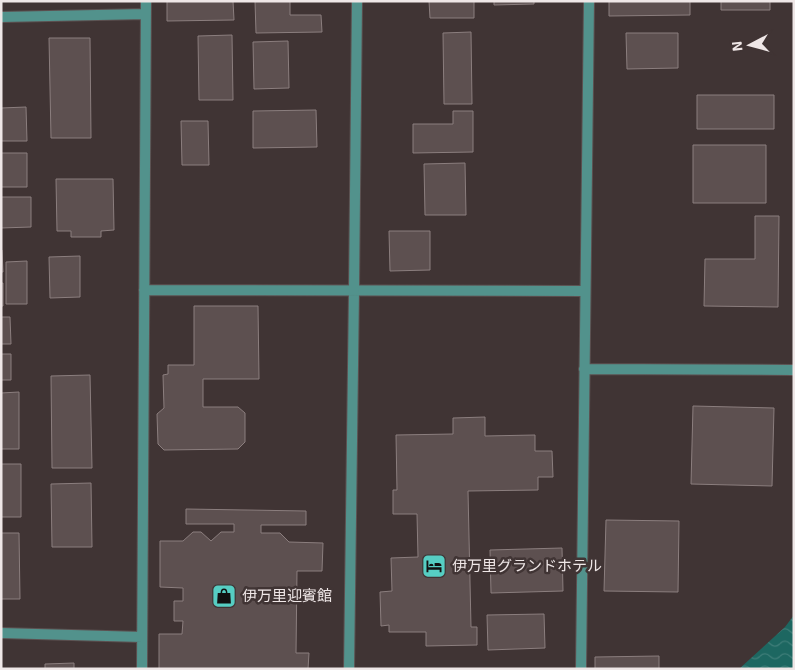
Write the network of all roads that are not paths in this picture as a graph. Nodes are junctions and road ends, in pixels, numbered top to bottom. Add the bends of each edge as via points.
1 (146, 1) edge
2 (357, 1) edge
3 (589, 1) edge
4 (146, 14) junction
5 (1, 16) edge
6 (144, 290) junction
7 (354, 290) junction
8 (585, 291) junction
9 (584, 369) junction
10 (794, 370) edge
11 (1, 633) edge
12 (142, 637) junction
13 (142, 669) edge
14 (349, 669) edge
15 (581, 669) edge

1 - 4 street
2 - 7 street
3 - 8 street
4 - 5 street
4 - 6 street
6 - 7 street
6 - 12 street
7 - 8 street
7 - 14 street
8 - 9 street
9 - 10 street
9 - 15 street
11 - 12 street
12 - 13 street

